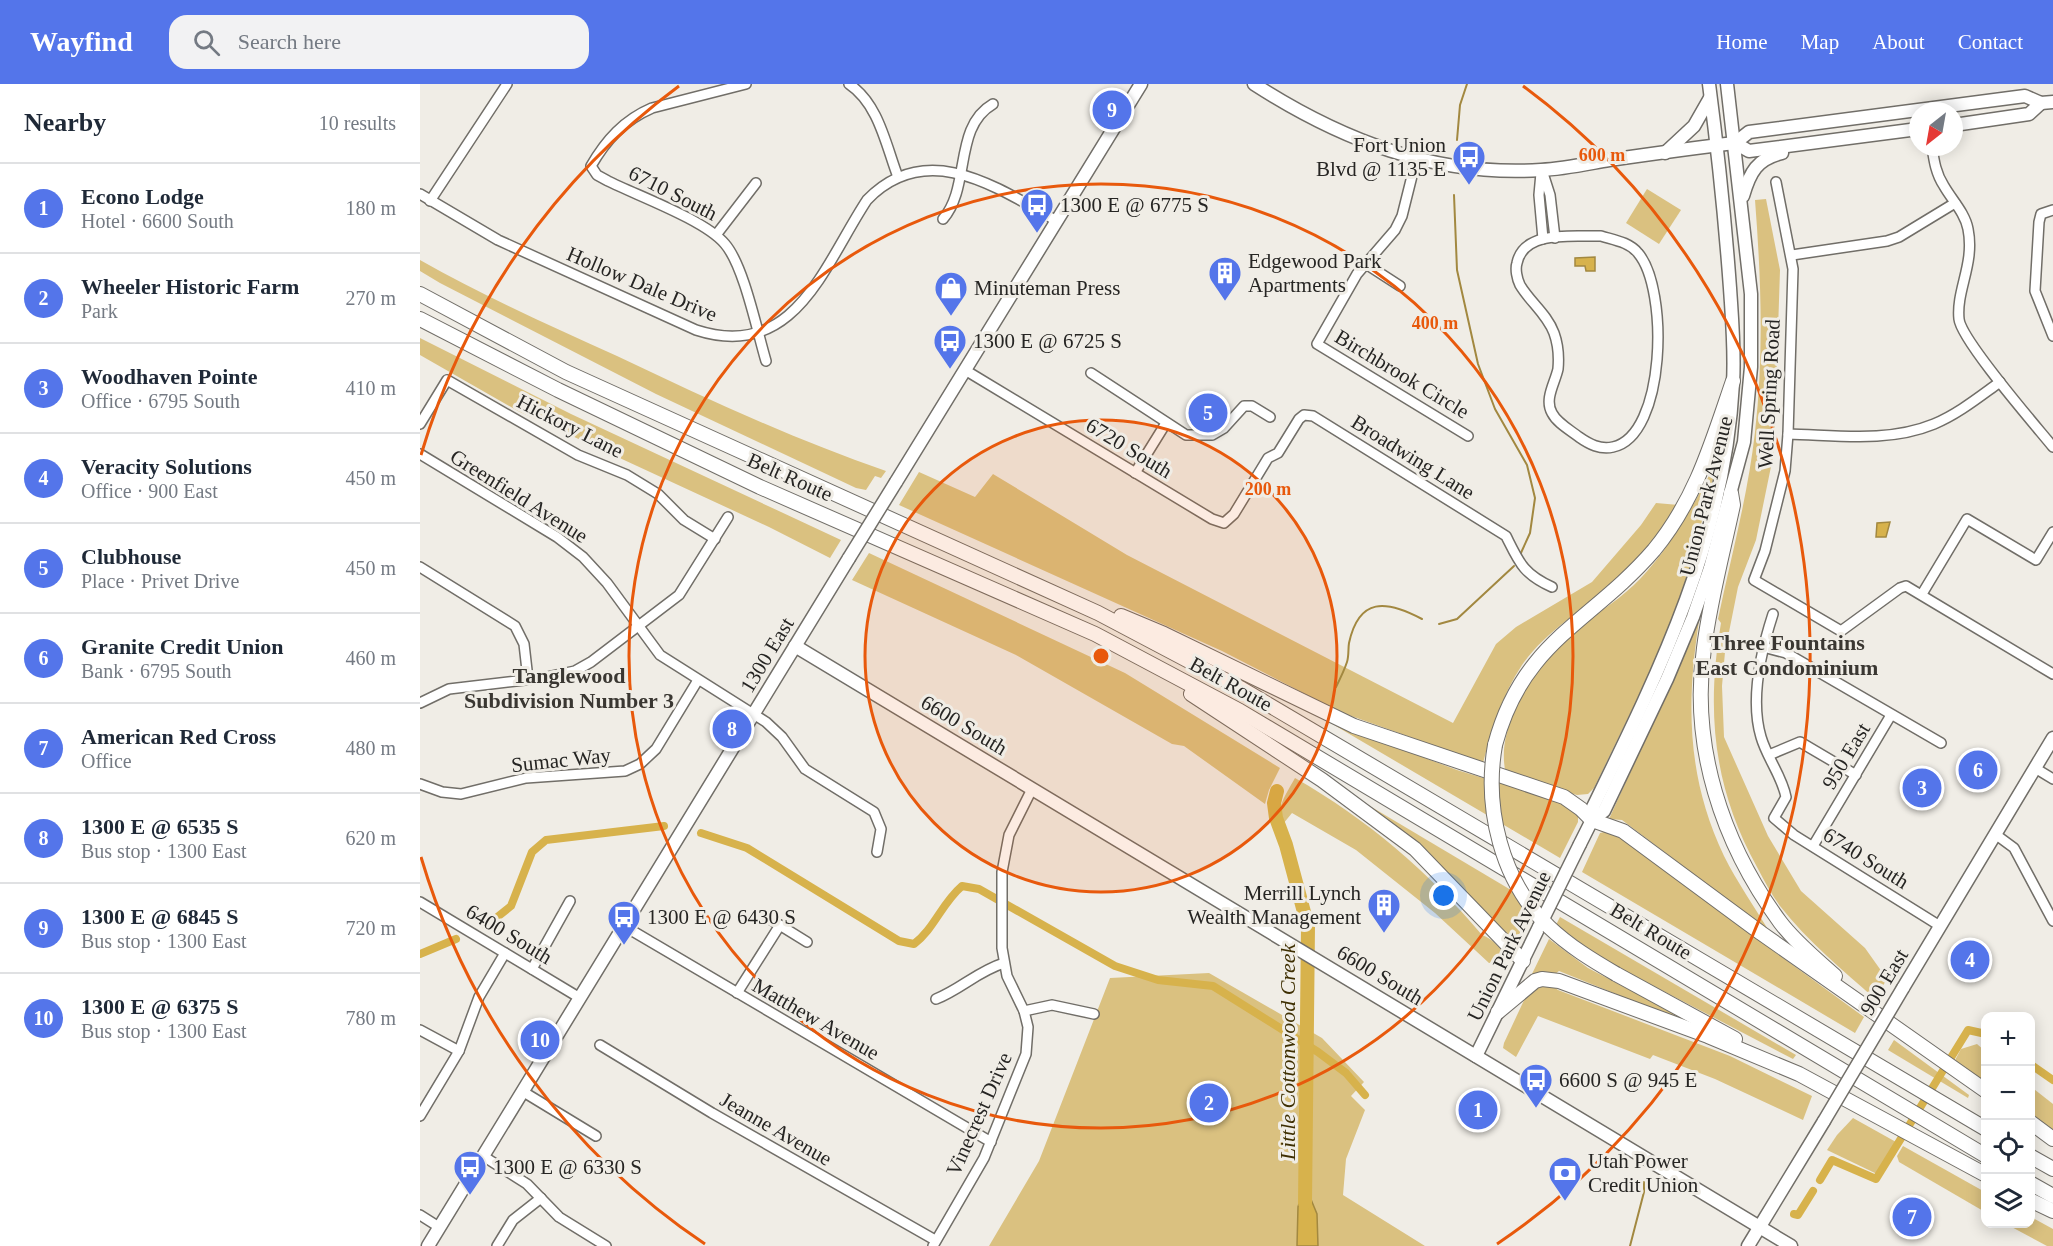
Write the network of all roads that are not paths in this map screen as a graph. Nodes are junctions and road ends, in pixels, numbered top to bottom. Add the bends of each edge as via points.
1 (507, 84) edge
2 (746, 84) edge
3 (849, 84) edge
4 (1141, 84) edge
5 (1254, 84) edge
6 (1709, 84) edge
7 (1727, 84) edge
8 (1711, 97) junction
9 (2047, 103) edge
10 (993, 104) dead end
11 (1963, 124) edge
12 (1909, 130) edge
13 (1735, 143) junction
14 (1804, 144) junction
15 (1716, 146) junction
16 (1665, 153) junction
17 (1933, 156) edge
18 (1416, 160) junction
19 (1542, 170) junction
20 (960, 173) junction
21 (898, 177) junction
22 (1776, 182) dead end
23 (756, 183) dead end
24 (420, 195) edge
25 (430, 201) junction
26 (1742, 203) junction
27 (1955, 203) junction
28 (2051, 210) edge
29 (943, 219) dead end
30 (1057, 221) junction
31 (716, 235) junction
32 (1555, 238) junction
33 (1543, 240) junction
34 (1792, 255) junction
35 (1366, 264) junction
36 (1400, 286) dead end
37 (420, 294) edge
38 (420, 319) edge
39 (758, 333) junction
40 (2053, 336) edge
41 (765, 361) dead end
42 (965, 369) junction
43 (1091, 373) dead end
44 (1733, 381) junction
45 (2000, 382) junction
46 (1270, 417) dead end
47 (1166, 423) junction
48 (420, 424) edge
49 (1788, 434) junction
50 (1468, 436) dead end
51 (2053, 447) edge
52 (420, 454) edge
53 (1135, 472) junction
54 (1257, 474) joint
55 (1731, 493) junction
56 (728, 517) dead end
57 (895, 522) junction
58 (2053, 532) edge
59 (715, 538) junction
60 (420, 567) edge
61 (1552, 587) dead end
62 (1922, 594) junction
63 (1773, 614) dead end
64 (639, 628) junction
65 (795, 646) junction
66 (1763, 647) junction
67 (1122, 648) junction
68 (2053, 674) edge
69 (528, 679) junction
70 (698, 680) junction
71 (421, 700) edge
72 (754, 714) junction
73 (1891, 715) junction
74 (2053, 738) edge
75 (1941, 743) dead end
76 (1769, 755) junction
77 (2035, 768) junction
78 (1856, 775) junction
79 (2053, 779) edge
80 (420, 783) edge
81 (1032, 789) junction
82 (1592, 820) junction
83 (1995, 834) junction
84 (1812, 846) junction
85 (877, 852) dead end
86 (570, 901) dead end
87 (420, 902) edge
88 (765, 916) dead end
89 (2053, 921) edge
90 (780, 925) junction
91 (624, 926) junction
92 (1940, 926) junction
93 (807, 942) dead end
94 (505, 953) junction
95 (1523, 961) junction
96 (1004, 963) junction
97 (532, 969) junction
98 (737, 993) junction
99 (580, 998) junction
100 (936, 999) dead end
101 (1024, 1011) junction
102 (1498, 1012) junction
103 (1094, 1014) dead end
104 (420, 1030) edge
105 (1916, 1042) junction
106 (600, 1045) dead end
107 (459, 1052) junction
108 (1476, 1056) junction
109 (1799, 1074) junction
110 (1981, 1088) edge
111 (522, 1091) junction
112 (420, 1116) edge
113 (2035, 1125) edge
114 (1981, 1126) edge
115 (596, 1136) dead end
116 (2053, 1139) edge
117 (991, 1142) junction
118 (1981, 1153) edge
119 (483, 1156) junction
120 (2035, 1158) edge
121 (2053, 1169) edge
122 (1984, 1174) edge
123 (2035, 1185) edge
124 (2053, 1196) edge
125 (541, 1198) junction
126 (2035, 1202) edge
127 (2053, 1211) edge
128 (420, 1215) edge
129 (1760, 1226) junction
130 (440, 1227) junction
131 (934, 1243) edge
132 (428, 1246) edge
133 (497, 1246) edge
134 (606, 1246) edge
135 (1748, 1246) edge
136 (1791, 1246) edge

1 - 25 street
2 - 31 street, 6710 South via 638,114 613,135 591,166 597,175
3 - 21 street via 873,111
4 - 30 main road, 1300 East
5 - 18 main road via 1338,132
6 - 8 main road, Union Park Avenue
7 - 13 main road, Union Park Avenue
8 - 15 main road, Union Park Avenue
8 - 16 main road via 1694,126
9 - 11 main road via 2029,114
9 - 13 main road via 2025,96 1749,132
10 - 20 street via 977,117
12 - 14 main road
13 - 14 main road via 1749,151
13 - 15 main road
13 - 26 main road, Union Park Avenue
14 - 26 main road via 1765,158 1755,166
15 - 16 main road
15 - 44 main road, Union Park Avenue via 1727,243
16 - 19 main road
17 - 27 street via 1935,167
18 - 19 main road via 1492,171
18 - 35 street via 1402,216
19 - 32 street via 1550,195
19 - 33 street via 1539,195
20 - 21 street, Hollow Dale Drive via 923,172
20 - 29 street via 954,202
20 - 30 street, Hollow Dale Drive via 991,183
21 - 39 street, Hollow Dale Drive via 867,200 802,304 784,320
22 - 34 street, Well Spring Road
23 - 31 street
24 - 25 street, Hollow Dale Drive
25 - 39 street, Hollow Dale Drive via 498,240 696,330 726,337
26 - 55 main road, Union Park Avenue via 1752,352 1744,442
27 - 34 street via 1887,241
27 - 45 street via 1968,226 1970,240 1958,312 1960,326
28 - 40 street via 2042,214 2039,222 2035,291
30 - 42 main road, 1300 East
31 - 39 street, 6710 South via 733,255
32 - 33 street
32 - 33 street via 1601,236 1623,242 1639,254 1653,286 1659,347 1653,383 1635,431 1628,440 1612,448 1587,442 1550,409 1558,368 1555,335 1519,283 1516,266 1526,246
34 - 49 street, Well Spring Road
35 - 36 street
35 - 50 street, Birchbrook Circle via 1317,344
37 - 57 highway, Belt Route via 566,372
38 - 67 highway, Belt Route via 760,487
39 - 41 street, 6710 South
42 - 53 street, 6720 South
42 - 65 main road, 1300 East, bridge
43 - 47 street
44 - 82 main road, Union Park Avenue via 1719,488 1696,576 1664,661 1593,807
44 - 109 highway, bridge via 1696,487 1654,549 1623,582 1560,634 1530,667 1504,716 1495,745 1491,806 1518,885 1529,904 1566,942 1616,974
45 - 49 street via 1959,411 1933,425 1913,430 1885,436
45 - 51 street
46 - 47 street via 1252,406 1244,406 1224,428 1198,437
47 - 53 street
48 - 59 street, Hickory Lane via 447,380 578,455 658,494 684,520
49 - 62 street, Well Spring Road via 1785,471 1755,580 1842,631 1900,588 1906,586
52 - 64 street, Greenfield Avenue via 574,550 603,578
53 - 54 street, 6720 South via 1224,523 1234,514
54 - 61 street, Broadwing Lane via 1268,458 1278,453 1299,419 1313,416 1506,536 1523,569 1533,579
55 - 82 main road, Union Park Avenue via 1701,594 1676,659 1604,811
55 - 105 highway via 1733,505 1703,649 1700,719 1712,789 1740,858 1780,922 1806,951
56 - 59 street
57 - 82 highway via 1164,634 1354,726 1564,797
57 - 114 highway, Belt Route via 1098,613 1242,688
58 - 62 street via 2036,560 1967,519
59 - 64 street via 679,595
60 - 69 street via 511,623 522,639
62 - 68 street, Well Spring Road
63 - 66 street
64 - 69 street via 575,671
64 - 70 street, Greenfield Avenue via 660,655
65 - 72 main road, 1300 East
65 - 81 main road, 6600 South
66 - 73 street via 1786,653
66 - 76 street via 1759,726
67 - 95 highway via 1322,780 1415,849
67 - 118 highway, Belt Route via 1240,711
69 - 71 street via 449,689
70 - 72 street, Greenfield Avenue
70 - 80 street, Sumac Way via 656,749 625,771 526,778 461,794
72 - 85 street, Greenfield Avenue via 776,730 809,773 874,812 881,829
72 - 91 main road, 1300 East
73 - 75 street
73 - 78 street, 950 East
74 - 77 main road, 900 East
76 - 78 street via 1800,742
76 - 84 street, 6740 South via 1786,797 1774,818
77 - 79 street
77 - 83 main road, 900 East
78 - 84 street, 950 East
81 - 96 street, Vinecrest Drive via 1009,835 1003,858
81 - 108 main road, 6600 South
82 - 95 main road, Union Park Avenue, bridge
82 - 105 highway via 1623,831
83 - 89 street via 2014,848
83 - 92 main road, 900 East
84 - 92 street, 6740 South
86 - 97 street
87 - 94 street, 6400 South
88 - 90 street
90 - 93 street
90 - 98 street
91 - 98 street, Matthew Avenue
91 - 99 main road, 1300 East
92 - 129 main road, 900 East, bridge
94 - 97 street, 6400 South
94 - 107 street via 479,997
95 - 102 main road, Union Park Avenue
96 - 100 street via 986,969
96 - 101 street, Vinecrest Drive
97 - 99 street, 6400 South
98 - 117 street, Matthew Avenue
99 - 111 main road, 1300 East
101 - 103 street via 1052,1005
101 - 117 street, Vinecrest Drive via 1026,1054
102 - 108 main road, Union Park Avenue
102 - 109 highway via 1523,989 1550,979 1708,1036
104 - 107 street
105 - 110 highway
106 - 131 street, Jeanne Avenue
107 - 112 street
108 - 129 main road, 6600 South
109 - 122 highway
111 - 115 street
111 - 119 main road, 1300 East
113 - 116 highway
117 - 131 street, Vinecrest Drive
119 - 125 street
119 - 130 main road, 1300 East
120 - 121 highway
123 - 124 highway
125 - 133 street via 513,1220
125 - 134 street via 559,1217
126 - 127 highway
128 - 130 street
129 - 135 main road, 900 East
129 - 136 main road, 6600 South
130 - 132 main road, 1300 East

